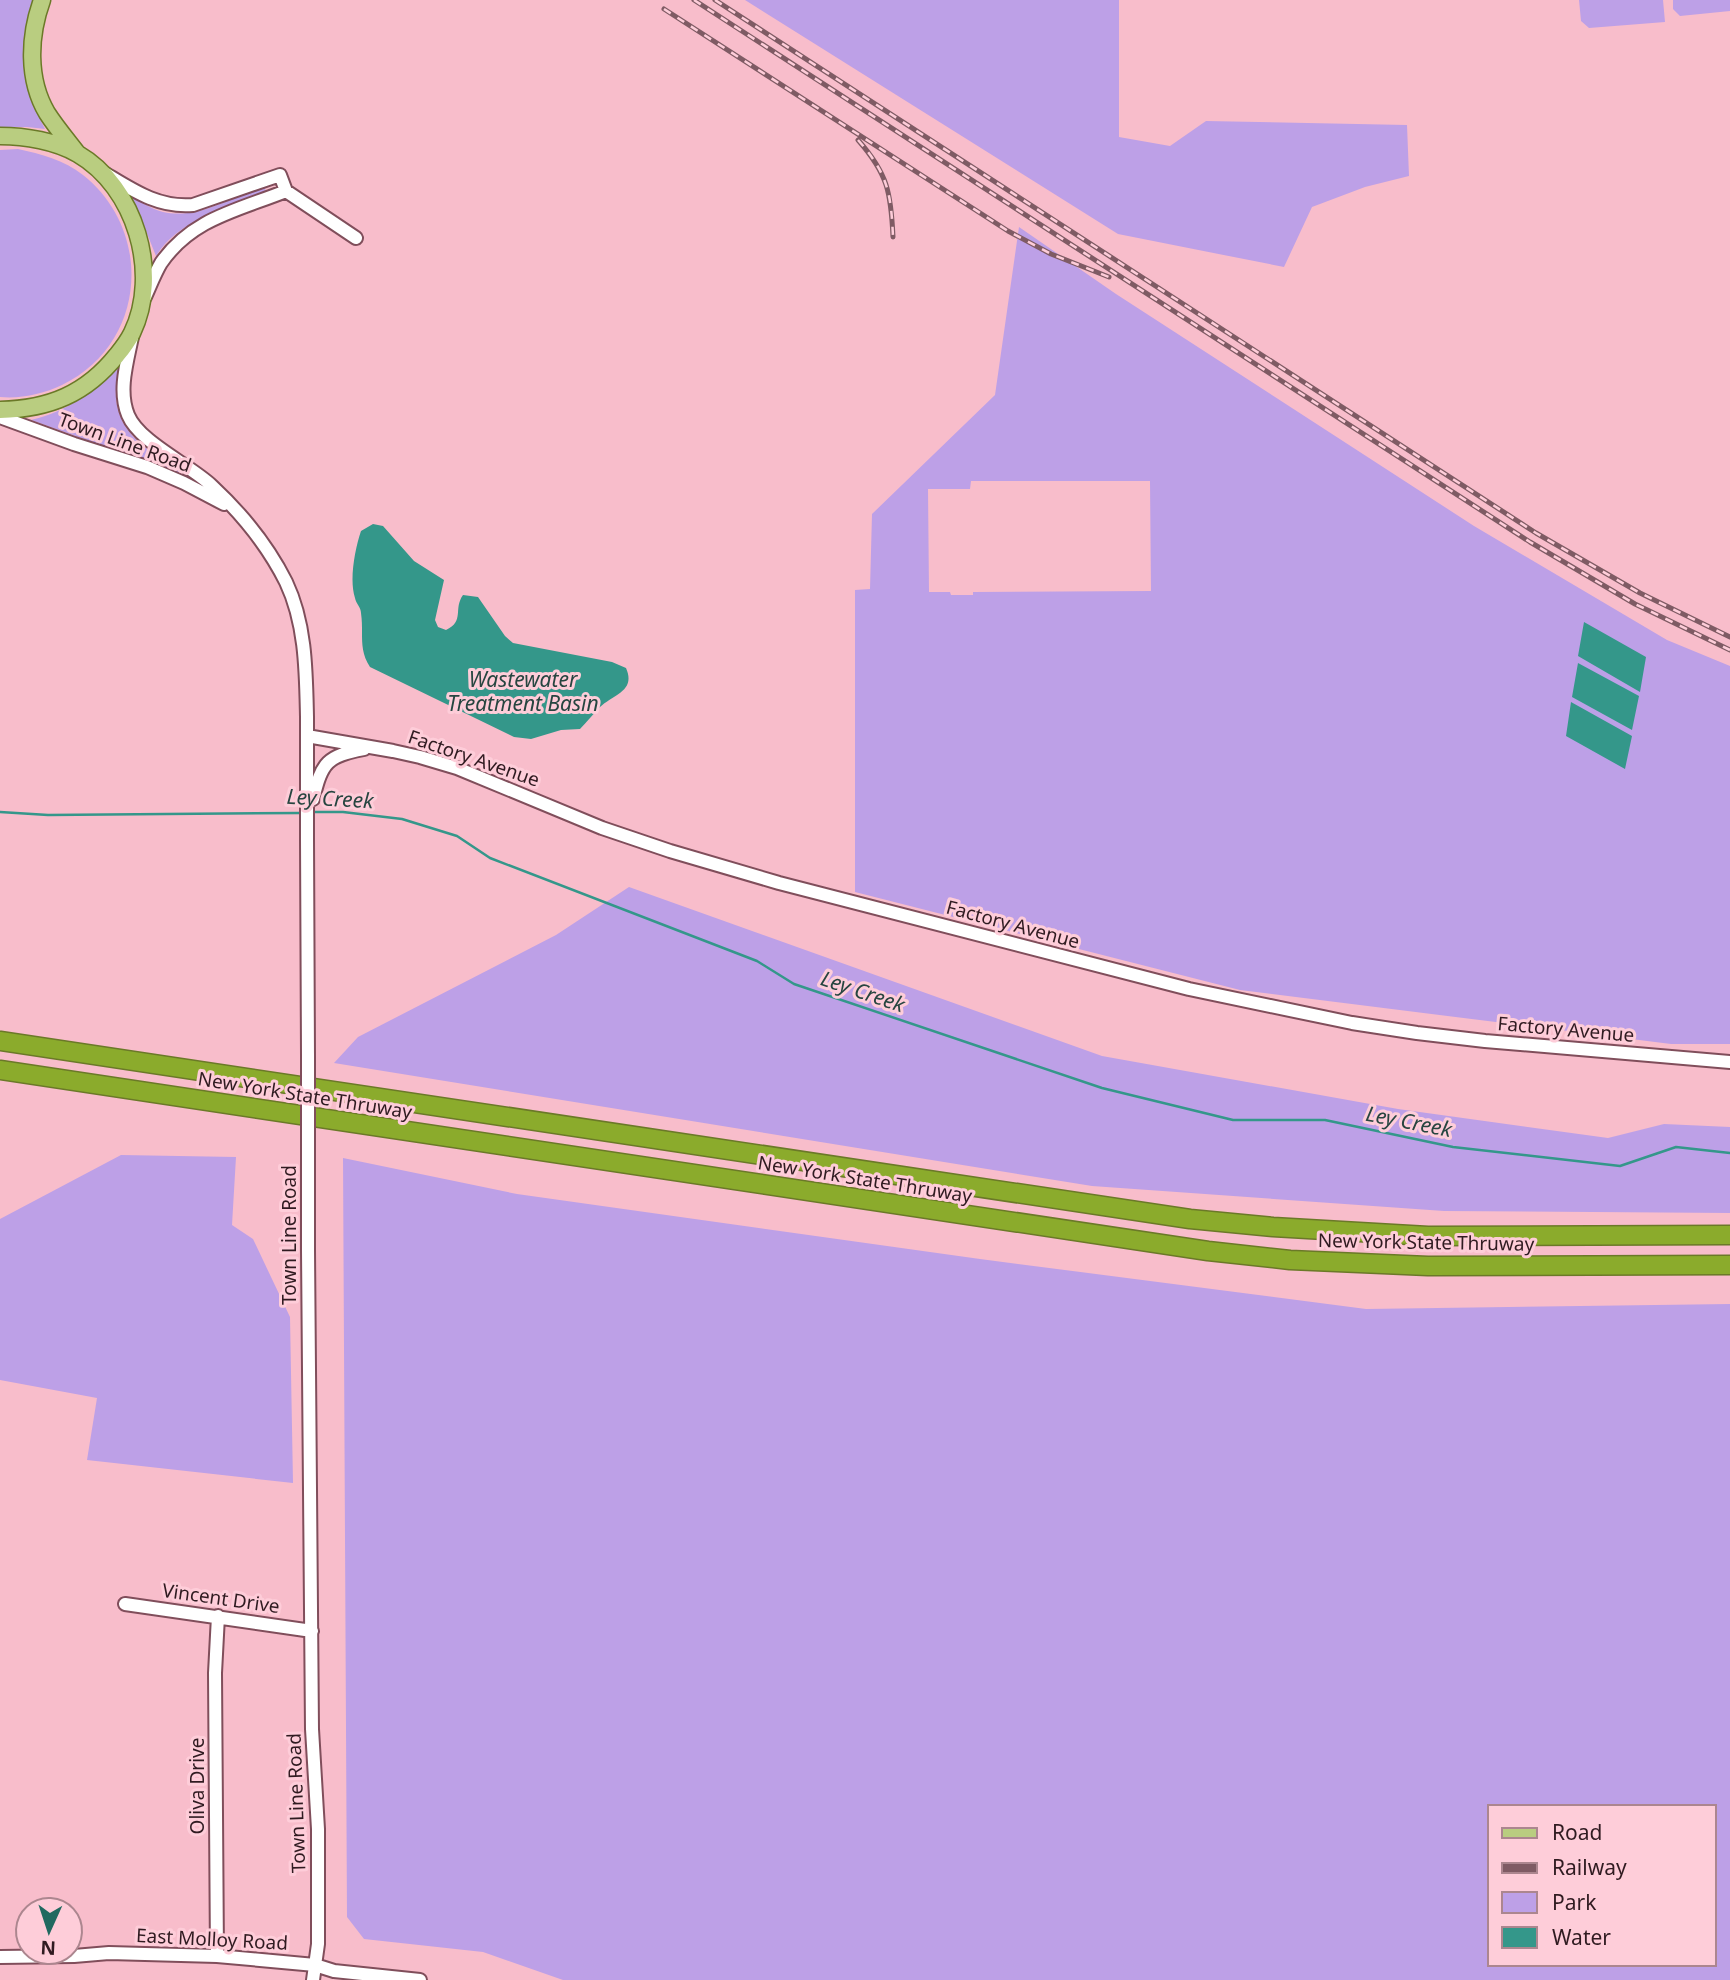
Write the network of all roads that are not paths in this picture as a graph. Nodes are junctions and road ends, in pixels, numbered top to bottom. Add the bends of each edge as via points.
1 (42, 0) edge
2 (0, 136) edge
3 (77, 153) junction
4 (100, 170) junction
5 (286, 191) junction
6 (356, 238) dead end
7 (141, 304) junction
8 (132, 333) junction
9 (0, 410) edge
10 (0, 416) edge
11 (234, 509) junction
12 (307, 736) junction
13 (373, 748) junction
14 (311, 792) junction
15 (0, 1041) edge
16 (1730, 1062) edge
17 (0, 1070) edge
18 (1730, 1235) edge
19 (1730, 1265) edge
20 (125, 1604) dead end
21 (218, 1616) junction
22 (312, 1632) junction
23 (217, 1956) junction
24 (0, 1957) edge
25 (315, 1965) junction
26 (313, 1980) edge
27 (420, 1980) edge

1 - 3 main road via 35,18 34,79 46,110
2 - 3 main road via 49,142
3 - 4 main road
4 - 5 street via 144,196 180,206 280,175
4 - 7 main road via 130,212 138,236 144,273
5 - 6 street
5 - 7 street via 187,234 160,265
7 - 8 main road
8 - 9 main road via 110,364 79,390 33,407
8 - 11 street, Town Line Road via 124,376 130,419
10 - 11 street, Town Line Road via 147,467
11 - 12 street, Town Line Road via 274,560 300,623 306,663
12 - 13 street, Factory Avenue
12 - 14 street, Town Line Road
13 - 14 street via 339,754 329,761
13 - 16 street, Factory Avenue via 457,768 670,851 1189,989 1417,1033
14 - 22 street, Town Line Road, bridge via 307,837
15 - 18 highway, New York State Thruway via 1190,1219 1429,1237
17 - 19 highway, New York State Thruway via 1038,1227 1290,1260 1428,1266
20 - 21 street, Vincent Drive
21 - 22 street, Vincent Drive
21 - 23 street, Oliva Drive
22 - 25 street, Town Line Road via 318,1852
23 - 24 street, East Molloy Road
23 - 25 street, East Molloy Road
25 - 26 street, Town Line Road
25 - 27 street, East Molloy Road

